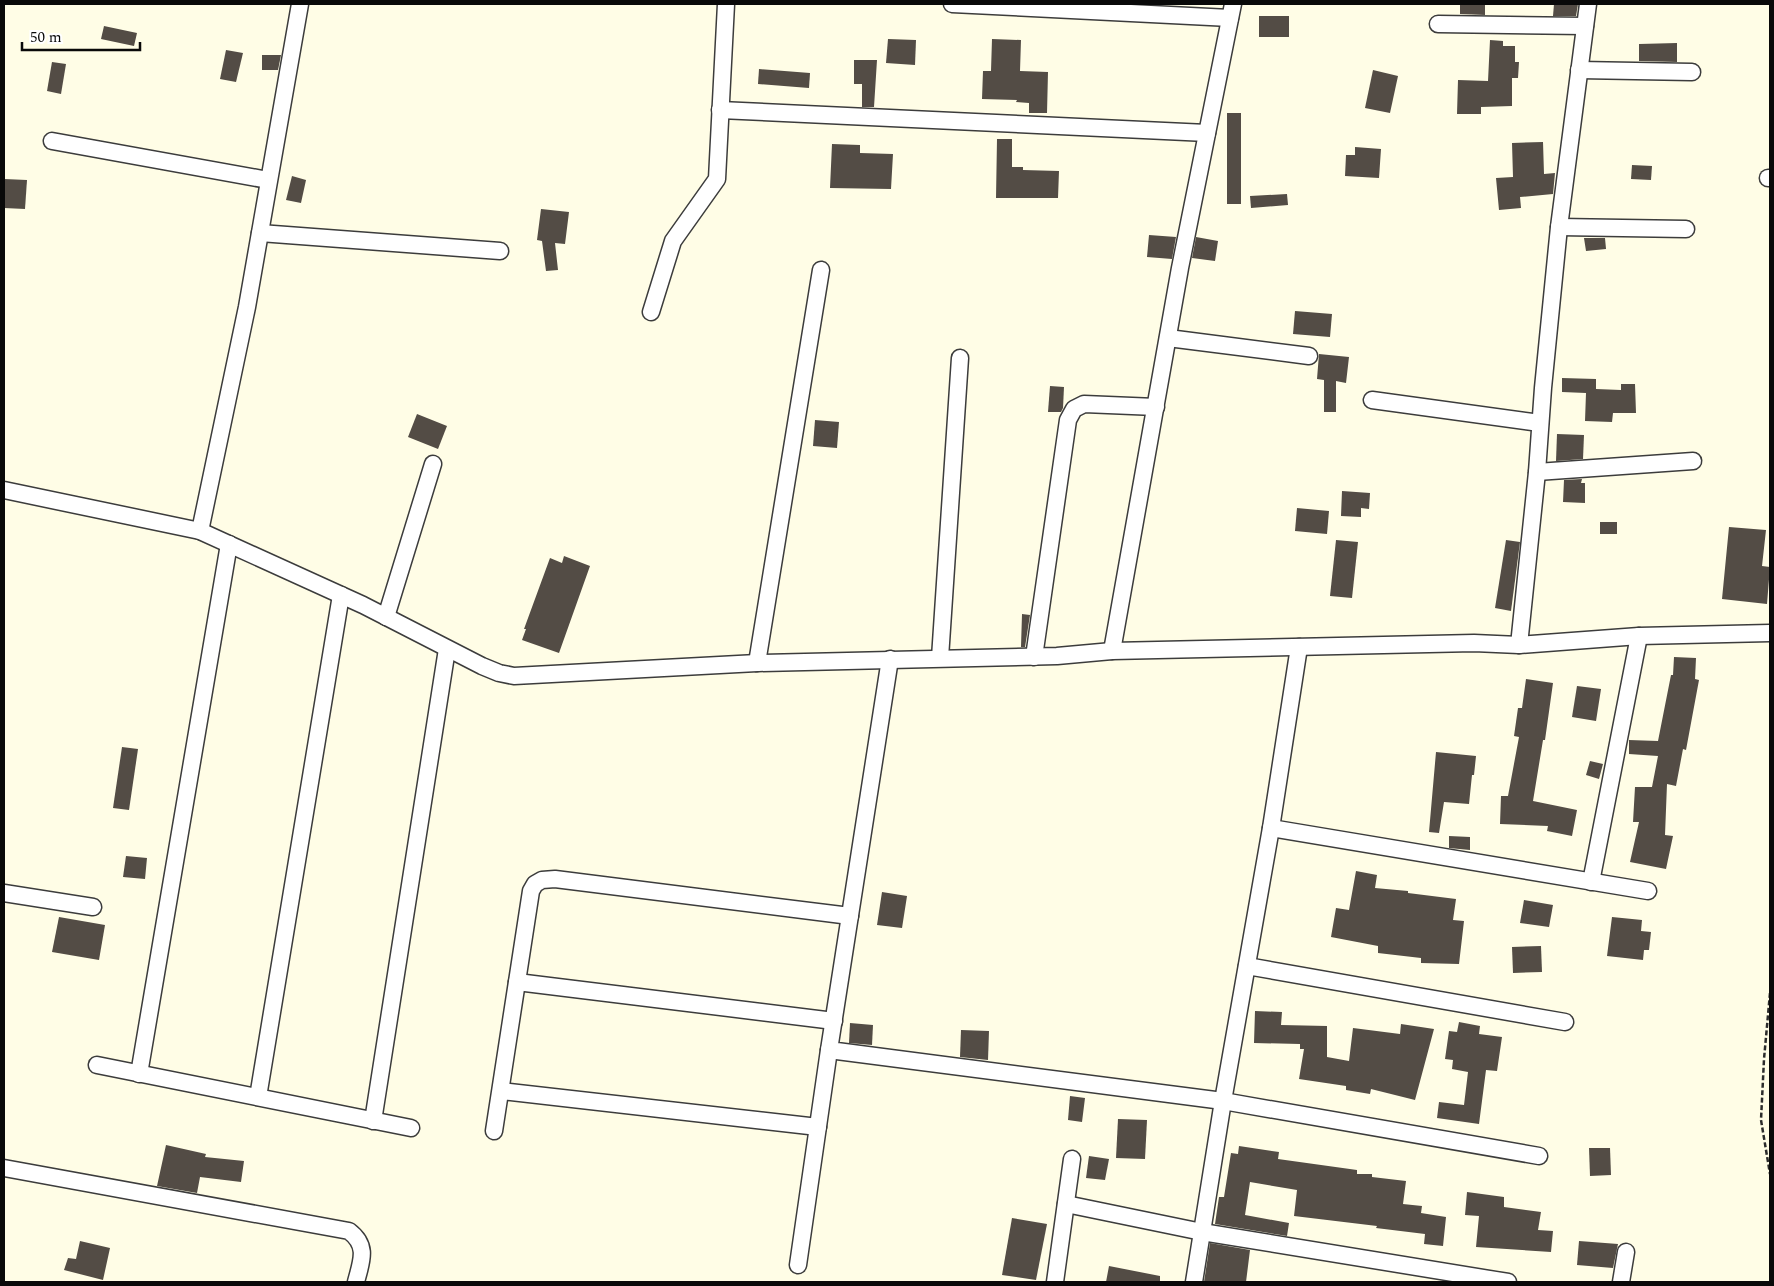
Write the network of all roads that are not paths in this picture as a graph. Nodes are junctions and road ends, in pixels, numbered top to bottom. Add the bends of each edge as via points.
1 (300, 4) edge
2 (726, 4) edge
3 (952, 4) edge
4 (1588, 4) edge
5 (1231, 11) edge
6 (1438, 24) dead end
7 (1585, 26) junction
8 (1579, 70) junction
9 (1692, 72) dead end
10 (720, 110) junction
11 (1207, 133) junction
12 (52, 141) dead end
13 (268, 180) junction
14 (1559, 227) junction
15 (1686, 229) dead end
16 (260, 233) junction
17 (500, 251) dead end
18 (821, 270) dead end
19 (651, 312) dead end
20 (1168, 338) junction
21 (1309, 356) dead end
22 (960, 358) dead end
23 (1372, 400) dead end
24 (1156, 407) junction
25 (1540, 423) junction
26 (1693, 461) dead end
27 (433, 464) dead end
28 (1537, 472) junction
29 (4, 490) edge
30 (200, 531) junction
31 (229, 544) junction
32 (341, 595) junction
33 (386, 617) junction
34 (1770, 632) edge
35 (1639, 636) junction
36 (1519, 645) junction
37 (1299, 647) junction
38 (447, 649) junction
39 (1112, 651) junction
40 (1034, 656) junction
41 (940, 658) junction
42 (890, 659) junction
43 (757, 663) junction
44 (1271, 828) junction
45 (1591, 882) junction
46 (1648, 891) dead end
47 (4, 894) edge
48 (93, 908) dead end
49 (850, 916) junction
50 (1247, 966) junction
51 (518, 982) junction
52 (834, 1021) junction
53 (1565, 1022) dead end
54 (829, 1050) junction
55 (97, 1065) dead end
56 (140, 1074) junction
57 (500, 1092) junction
58 (258, 1097) junction
59 (1223, 1101) junction
60 (372, 1120) junction
61 (818, 1127) junction
62 (411, 1128) dead end
63 (494, 1131) dead end
64 (1539, 1156) dead end
65 (1072, 1159) dead end
66 (4, 1168) edge
67 (1066, 1204) junction
68 (1202, 1232) junction
69 (1626, 1252) dead end
70 (798, 1265) dead end
71 (356, 1282) edge
72 (1055, 1282) edge
73 (1194, 1282) edge
74 (1508, 1282) edge
75 (1622, 1282) edge

1 - 13 street
2 - 10 street
3 - 5 street
4 - 7 street
5 - 11 street
6 - 7 street
7 - 8 street
8 - 9 street
8 - 14 street
10 - 11 street
10 - 19 street via 717,178 673,241
11 - 20 street
12 - 13 street
13 - 16 street
14 - 15 street
14 - 25 street
16 - 17 street
16 - 30 street
18 - 43 street
20 - 21 street
20 - 24 street
22 - 41 street
23 - 25 street
24 - 39 street
24 - 40 street via 1084,404 1074,409 1068,420
25 - 28 street
26 - 28 street
27 - 33 street
28 - 36 street
29 - 30 street
30 - 31 street
31 - 32 street
31 - 56 street
32 - 33 street
32 - 58 street
33 - 38 street
34 - 35 street
35 - 36 street
35 - 45 street
36 - 37 street
37 - 39 street
37 - 44 street
38 - 43 street via 499,673 514,676
38 - 60 street
39 - 40 street
40 - 41 street
41 - 42 street
42 - 43 street
42 - 49 street
44 - 45 street
44 - 50 street
45 - 46 street
47 - 48 street
49 - 51 street via 542,880 534,884 532,891
49 - 52 street
50 - 53 street
50 - 59 street
51 - 52 street
51 - 57 street
52 - 54 street
54 - 59 street
54 - 61 street
55 - 56 street
56 - 58 street
57 - 61 street
57 - 63 street
58 - 60 street
59 - 64 street
59 - 68 street
60 - 62 street
61 - 70 street
65 - 67 street
66 - 71 street via 350,1231 361,1243 363,1253
67 - 68 street
67 - 72 street
68 - 73 street
68 - 74 street
69 - 75 street

